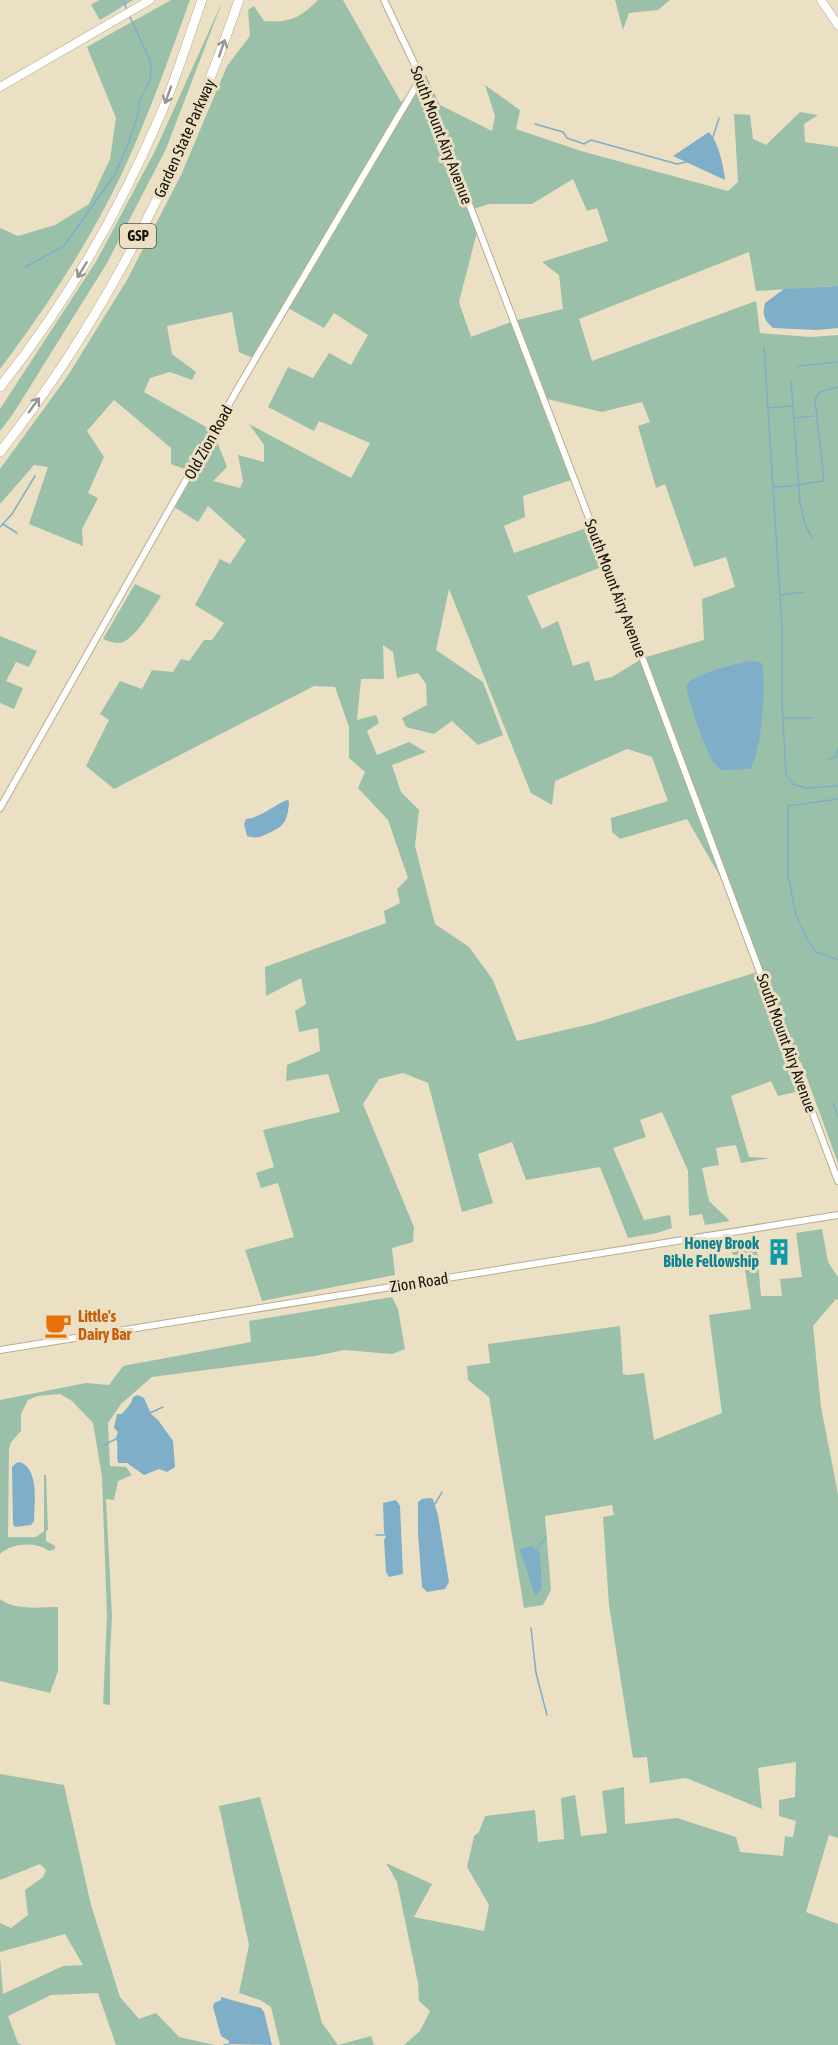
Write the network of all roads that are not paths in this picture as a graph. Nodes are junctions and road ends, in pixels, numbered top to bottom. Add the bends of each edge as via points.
1 (150, 0) edge
2 (201, 0) edge
3 (239, 0) edge
4 (384, 0) edge
5 (821, 0) edge
6 (838, 25) edge
7 (421, 78) junction
8 (0, 87) edge
9 (0, 387) edge
10 (0, 452) edge
11 (0, 808) edge
12 (838, 1181) edge
13 (838, 1215) edge
14 (0, 1350) edge

1 - 8 main road
2 -> 9 highway, Garden State Parkway / GSP via 161,114 124,195 74,284
10 -> 3 highway, Garden State Parkway / GSP via 78,342 127,258 192,123
4 - 7 street, South Mount Airy Avenue
5 - 6 main road
7 - 11 street, Old Zion Road via 241,383
7 - 12 street, South Mount Airy Avenue
13 - 14 street, Zion Road

